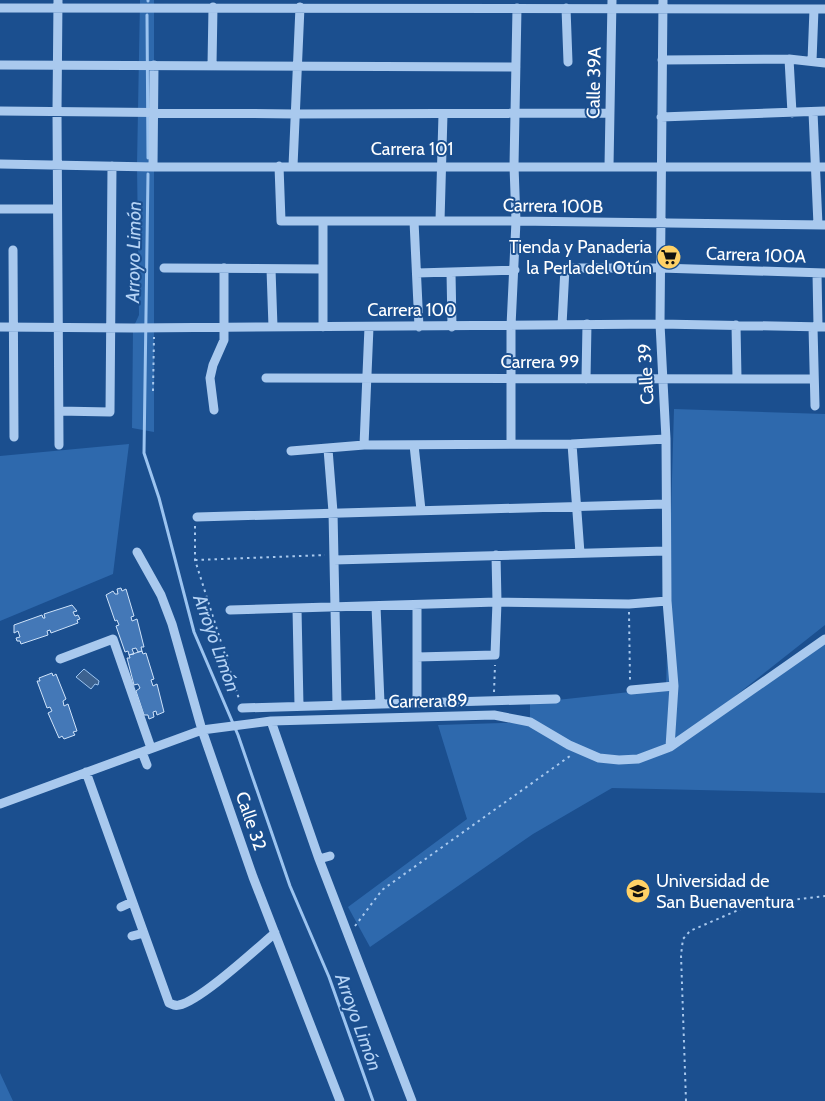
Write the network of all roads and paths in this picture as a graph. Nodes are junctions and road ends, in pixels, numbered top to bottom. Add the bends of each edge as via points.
1 (59, 4) edge
2 (115, 4) edge
3 (340, 4) edge
4 (391, 4) edge
5 (447, 4) edge
6 (612, 4) edge
7 (663, 4) edge
8 (720, 4) edge
9 (213, 7) junction
10 (300, 7) junction
11 (819, 7) edge
12 (0, 8) edge
13 (517, 8) junction
14 (566, 8) junction
15 (789, 59) junction
16 (662, 60) junction
17 (812, 61) junction
18 (568, 62) dead end
19 (825, 63) edge
20 (57, 64) junction
21 (297, 64) junction
22 (0, 65) edge
23 (153, 65) junction
24 (212, 65) junction
25 (516, 66) junction
26 (0, 111) edge
27 (56, 111) junction
28 (825, 111) edge
29 (148, 112) junction
30 (515, 112) junction
31 (813, 112) junction
32 (610, 113) junction
33 (792, 113) junction
34 (295, 114) junction
35 (442, 114) junction
36 (661, 116) junction
37 (0, 164) edge
38 (57, 164) junction
39 (112, 166) junction
40 (153, 166) junction
41 (279, 166) junction
42 (293, 166) junction
43 (441, 166) junction
44 (514, 166) junction
45 (609, 166) junction
46 (661, 166) junction
47 (814, 167) junction
48 (825, 167) edge
49 (0, 209) edge
50 (57, 209) junction
51 (323, 221) junction
52 (414, 221) junction
53 (440, 221) junction
54 (516, 221) junction
55 (660, 224) junction
56 (821, 225) edge
57 (13, 250) dead end
58 (164, 268) dead end
59 (224, 268) junction
60 (323, 268) junction
61 (660, 268) junction
62 (271, 270) junction
63 (515, 270) junction
64 (451, 272) junction
65 (417, 273) junction
66 (821, 273) edge
67 (587, 324) junction
68 (660, 324) junction
69 (562, 325) junction
70 (511, 326) junction
71 (736, 326) junction
72 (0, 327) edge
73 (14, 327) junction
74 (58, 327) junction
75 (112, 327) junction
76 (156, 327) junction
77 (224, 327) junction
78 (273, 327) junction
79 (323, 327) junction
80 (369, 327) junction
81 (419, 327) junction
82 (452, 327) junction
83 (819, 327) edge
84 (266, 378) dead end
85 (367, 378) junction
86 (511, 378) junction
87 (663, 378) junction
88 (737, 378) junction
89 (586, 379) junction
90 (813, 379) junction
91 (153, 391) dead end
92 (815, 406) dead end
93 (214, 410) dead end
94 (59, 411) junction
95 (14, 437) dead end
96 (666, 439) junction
97 (511, 443) junction
98 (572, 444) junction
99 (59, 445) dead end
100 (364, 445) junction
101 (414, 445) junction
102 (328, 449) junction
103 (291, 451) dead end
104 (666, 504) junction
105 (576, 506) junction
106 (421, 510) junction
107 (333, 512) junction
108 (197, 516) joint
109 (666, 551) junction
110 (137, 552) dead end
111 (580, 553) junction
112 (496, 555) junction
113 (334, 557) junction
114 (195, 560) junction
115 (667, 601) junction
116 (497, 602) junction
117 (629, 604) junction
118 (417, 605) junction
119 (376, 606) junction
120 (334, 607) junction
121 (297, 609) junction
122 (230, 610) dead end
123 (825, 639) edge
124 (495, 655) junction
125 (417, 657) junction
126 (60, 659) dead end
127 (674, 686) junction
128 (631, 690) joint
129 (556, 699) dead end
130 (494, 700) junction
131 (417, 701) junction
132 (380, 703) junction
133 (337, 704) junction
134 (299, 706) junction
135 (242, 708) joint
136 (271, 721) junction
137 (206, 730) junction
138 (670, 747) junction
139 (579, 749) junction
140 (146, 750) junction
141 (147, 765) dead end
142 (86, 772) junction
143 (0, 804) edge
144 (330, 856) dead end
145 (319, 859) junction
146 (825, 896) edge
147 (132, 902) junction
148 (121, 907) dead end
149 (144, 933) junction
150 (275, 934) junction
151 (132, 936) dead end
152 (349, 936) junction
153 (340, 1101) edge
154 (412, 1101) edge
155 (686, 1101) edge

1 - 2 street
1 - 12 street
1 - 20 street
2 - 9 street
3 - 4 street
3 - 10 street
4 - 5 street
5 - 13 street
6 - 7 street
6 - 14 street
6 - 32 street, Calle 39A
7 - 8 street
7 - 16 street, Calle 39
8 - 11 street
9 - 10 street
9 - 24 street
10 - 21 street
11 - 17 street
13 - 14 street
13 - 25 street
14 - 18 street
15 - 16 street
15 - 17 street
15 - 33 street
16 - 36 street, Calle 39
17 - 19 street
20 - 22 street
20 - 23 street
20 - 27 street
21 - 24 street
21 - 25 street
21 - 34 street
23 - 24 street
23 - 29 street
25 - 30 street
26 - 27 street
27 - 29 street
27 - 38 street
28 - 31 street
29 - 34 street
29 - 40 street
30 - 32 street
30 - 35 street
30 - 44 street
31 - 33 street
31 - 47 street
32 - 45 street, Calle 39A
33 - 36 street
34 - 35 street
34 - 42 street
35 - 43 street
36 - 46 street, Calle 39
37 - 38 street, Carrera 101
38 - 39 street, Carrera 101
38 - 50 street
39 - 40 street, Carrera 101
39 - 75 street
40 - 41 street, Carrera 101
41 - 42 street, Carrera 101
41 - 51 street, Carrera 100B via 281,221
42 - 43 street, Carrera 101
43 - 44 street, Carrera 101
43 - 53 street
44 - 45 street, Carrera 101
44 - 54 street
45 - 46 street, Carrera 101
46 - 47 street, Carrera 101
46 - 55 street, Calle 39
47 - 48 street, Carrera 101
47 - 56 street
49 - 50 street
50 - 74 street
51 - 52 street, Carrera 100B
51 - 60 street
52 - 53 street, Carrera 100B
52 - 65 street
53 - 54 street, Carrera 100B
54 - 55 street, Carrera 100B
54 - 63 street
55 - 56 street, Carrera 100B
55 - 61 street, Calle 39
57 - 73 street
58 - 59 street
59 - 62 street
59 - 77 street
60 - 62 street
60 - 79 street
61 - 66 street, Carrera 100A
61 - 68 street, Calle 39
61 - 69 street, Carrera 100A via 565,268
62 - 78 street
63 - 64 street
63 - 70 street
64 - 65 street
64 - 82 street
65 - 81 street
66 - 83 street
67 - 68 street, Carrera 100
67 - 69 street, Carrera 100
67 - 89 street
68 - 71 street, Carrera 100
68 - 87 street, Calle 39
69 - 70 street, Carrera 100
70 - 82 street, Carrera 100
70 - 86 street
71 - 83 street, Carrera 100
71 - 88 street
72 - 73 street, Carrera 100
73 - 74 street, Carrera 100
73 - 95 street
74 - 75 street, Carrera 100
74 - 94 street
75 - 76 street, Carrera 100
75 - 94 street via 110,412
76 - 77 street, Carrera 100
76 - 91 path
77 - 78 street, Carrera 100
77 - 93 street via 224,340 210,378
78 - 79 street, Carrera 100
79 - 80 street, Carrera 100
80 - 81 street, Carrera 100
80 - 85 street
81 - 82 street, Carrera 100
83 - 90 street
84 - 85 street, Carrera 99
85 - 86 street, Carrera 99
85 - 100 street
86 - 89 street, Carrera 99
86 - 97 street
87 - 88 street, Carrera 99
87 - 89 street, Carrera 99
87 - 96 street, Calle 39
88 - 90 street, Carrera 99
90 - 92 street
94 - 99 street
96 - 98 street
96 - 104 street, Calle 39
97 - 98 street
97 - 101 street
98 - 105 street
100 - 101 street
100 - 102 street
101 - 106 street
102 - 103 street
102 - 107 street
104 - 105 street
104 - 109 street, Calle 39
105 - 106 street
105 - 111 street
106 - 107 street
107 - 108 street
107 - 113 street
108 - 114 path
109 - 111 street
109 - 115 street, Calle 39
110 - 137 street, Calle 32 via 162,596
111 - 112 street
112 - 113 street
112 - 116 street
113 - 114 path
113 - 120 street
114 - 135 path
115 - 117 street
115 - 127 street, Calle 39
116 - 117 street
116 - 118 street
116 - 124 street
117 - 128 path
118 - 119 street
118 - 125 street
119 - 120 street
119 - 132 street
120 - 121 street
120 - 133 street
121 - 122 street
121 - 134 street
123 - 138 street, Carrera 89
124 - 125 street
124 - 130 path
125 - 131 street
126 - 140 street via 113,639
127 - 128 street
127 - 138 street, Calle 39
129 - 130 street
130 - 131 street
131 - 132 street
132 - 133 street
133 - 134 street
134 - 135 street
136 - 137 street, Carrera 89
136 - 139 street, Carrera 89 via 494,715 530,722
136 - 145 street
137 - 140 street, Carrera 89
137 - 150 street, Calle 32
138 - 139 street, Carrera 89 via 638,759 619,760 599,758
139 - 152 path via 382,890
140 - 141 street
140 - 142 street, Carrera 89
142 - 143 street, Carrera 89
142 - 147 street
144 - 145 street
145 - 152 street
146 - 155 path via 750,905 695,928 686,935 681,944 681,955
147 - 148 street
147 - 149 street
149 - 150 street via 168,1003 176,1006 203,992
149 - 151 street
150 - 153 street, Calle 32
152 - 154 street

